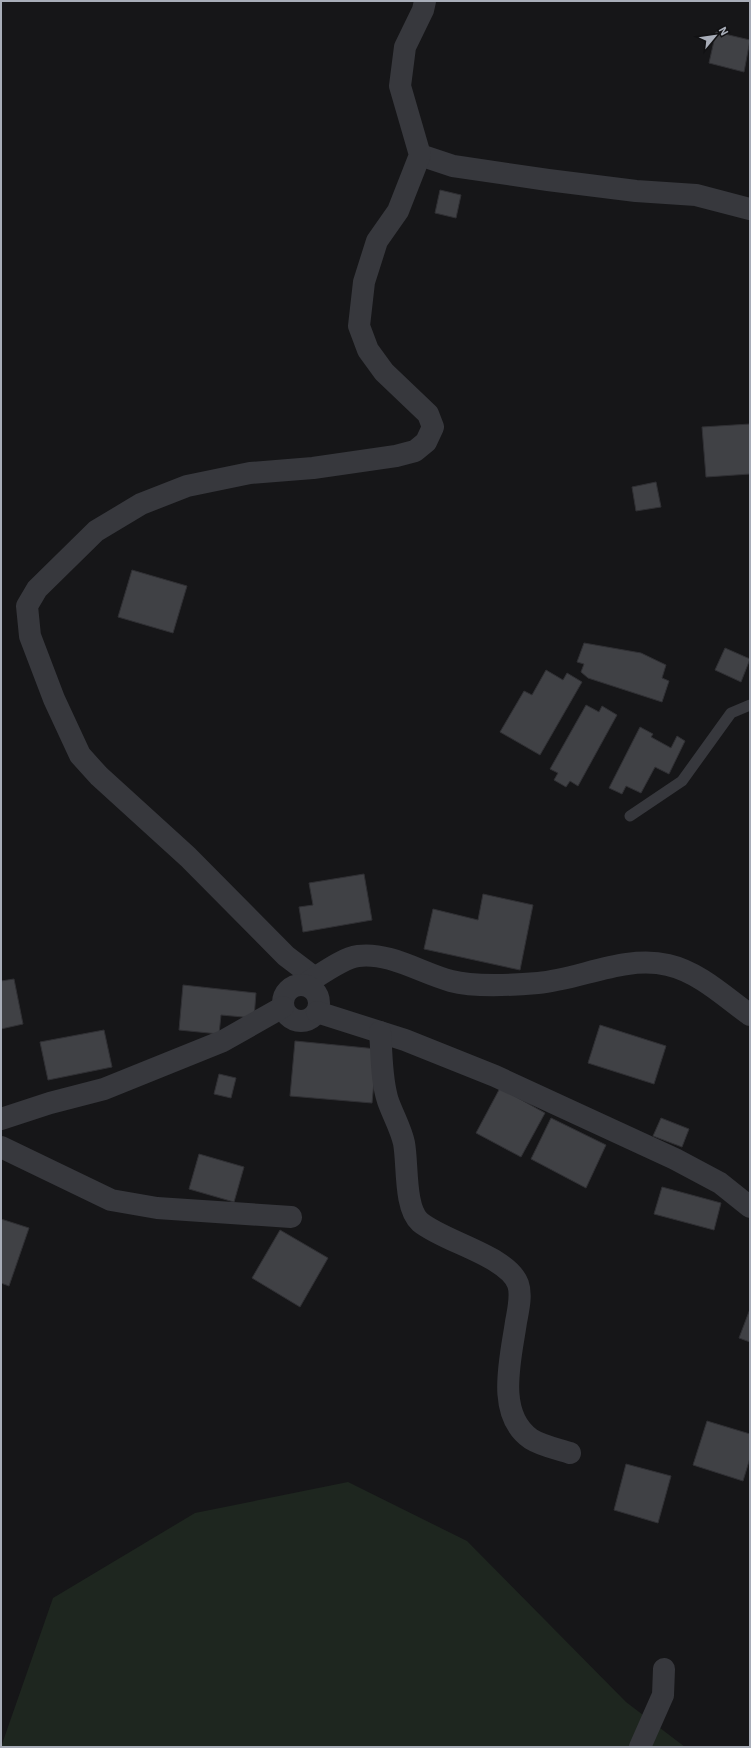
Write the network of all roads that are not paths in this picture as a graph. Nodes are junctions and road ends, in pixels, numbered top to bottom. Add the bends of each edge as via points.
1 (425, 1) edge
2 (420, 155) junction
3 (750, 210) edge
4 (750, 705) edge
5 (630, 816) dead end
6 (310, 981) junction
7 (283, 1008) junction
8 (317, 1012) junction
9 (750, 1015) edge
10 (380, 1032) junction
11 (1, 1119) edge
12 (1, 1147) edge
13 (750, 1207) edge
14 (291, 1217) dead end
15 (570, 1453) dead end
16 (664, 1669) dead end
17 (640, 1747) edge

1 - 2 street via 405,47 400,86
2 - 3 street via 453,166 556,181 696,195
2 - 6 street via 398,211 377,242 364,282 359,326 368,350 384,372 428,414 433,426 426,442 415,451 396,456 313,468 250,473 187,486 164,494 141,504 96,531 37,589 27,606 30,636 54,699 80,756 188,857
4 - 5 lane via 731,713 682,781
6 - 7 street via 288,990 284,995
6 - 8 street via 318,995 320,1007
6 - 9 street via 356,956 402,963 452,981 514,984 565,979 621,965 646,962 688,971
7 - 8 street via 296,1021 309,1020
7 - 11 street via 223,1041 104,1089
8 - 10 street
10 - 13 street via 495,1076 676,1159 720,1183
10 - 15 street via 388,1100 404,1141 410,1205 419,1221 443,1237 503,1265 515,1278 520,1300 507,1393 520,1427 531,1438
12 - 14 street via 111,1200 157,1208
16 - 17 street via 663,1695

